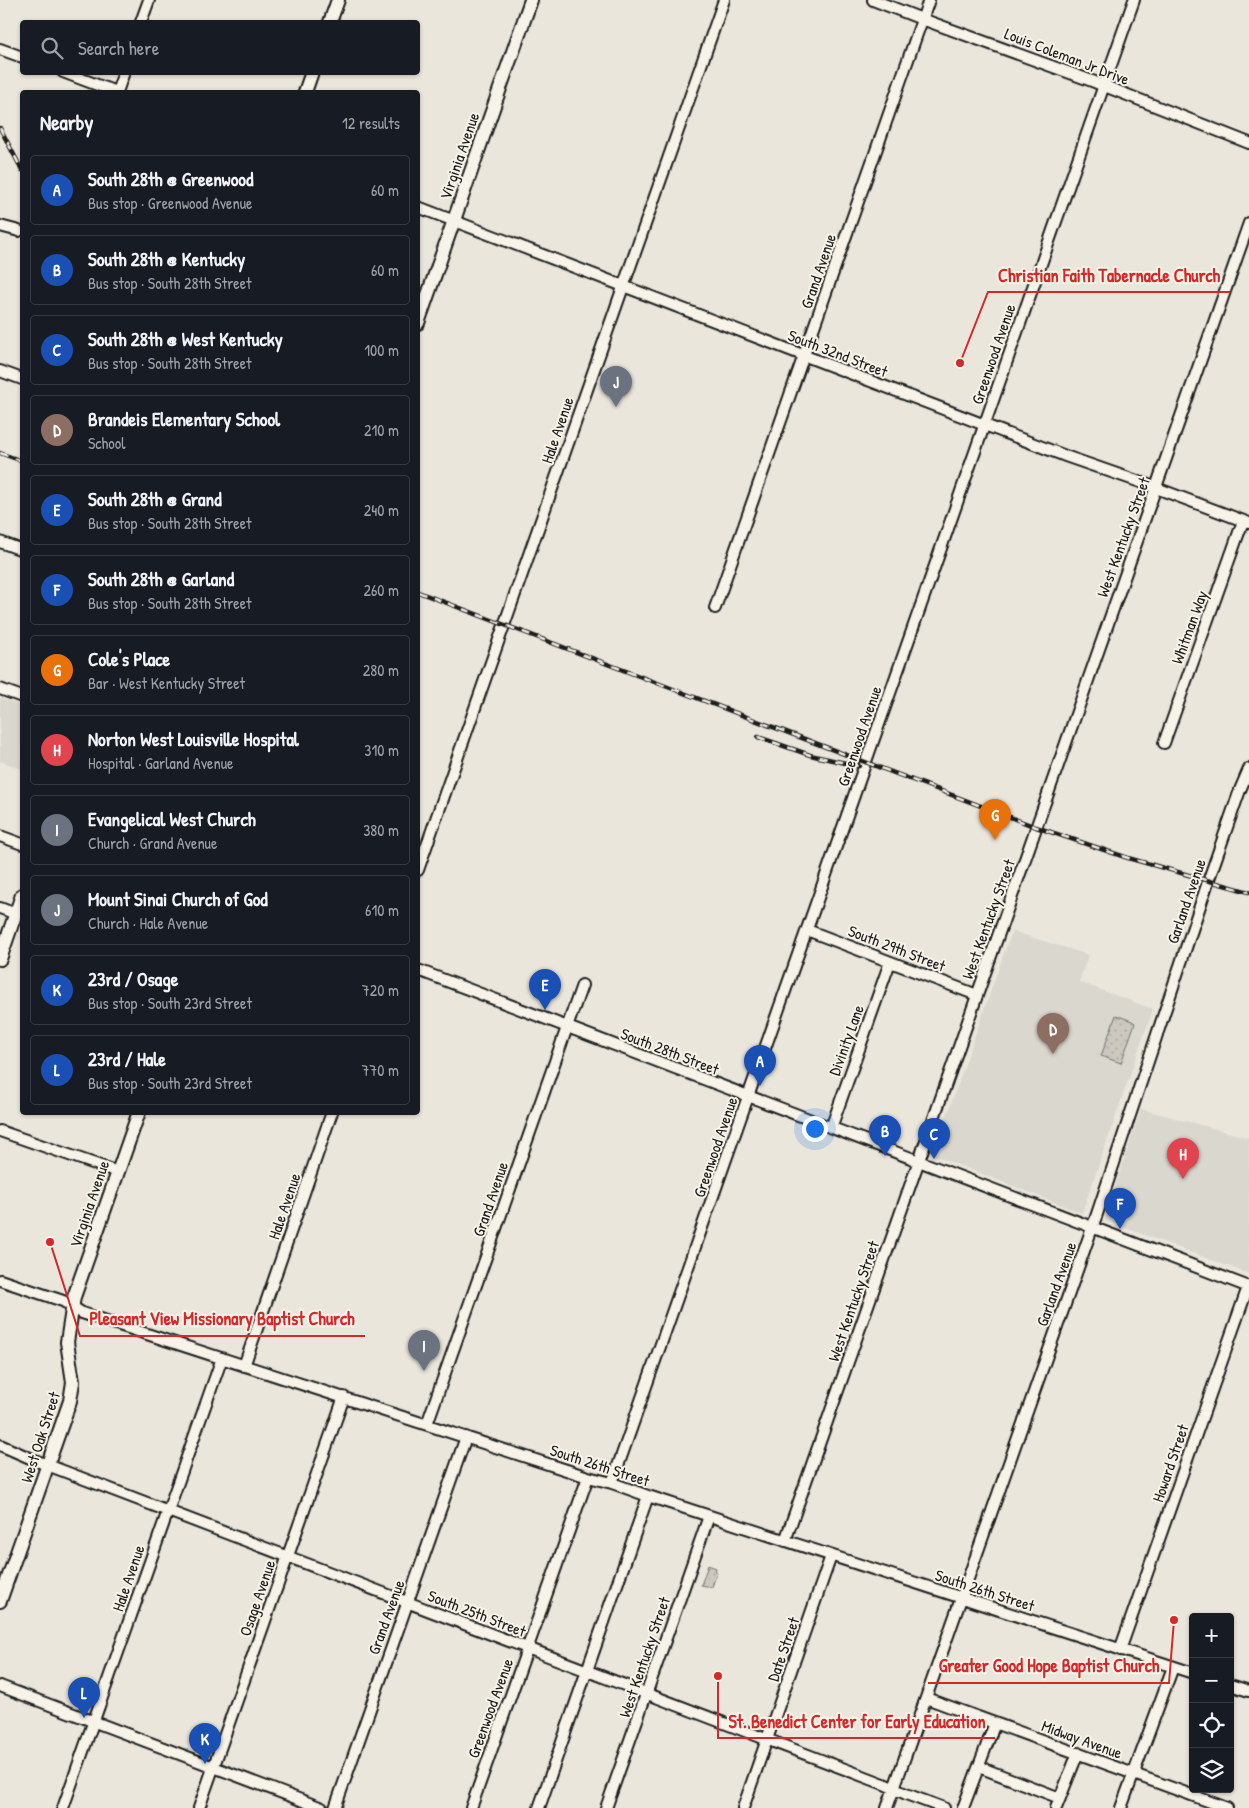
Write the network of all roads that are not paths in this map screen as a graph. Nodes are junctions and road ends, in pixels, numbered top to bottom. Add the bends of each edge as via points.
1 (149, 0) edge
2 (338, 0) edge
3 (531, 0) edge
4 (724, 0) edge
5 (874, 0) edge
6 (929, 0) edge
7 (1134, 0) edge
8 (922, 19) junction
9 (142, 20) edge
10 (331, 20) edge
11 (0, 48) edge
12 (20, 56) edge
13 (71, 75) edge
14 (123, 75) edge
15 (311, 75) edge
16 (1104, 85) junction
17 (111, 90) edge
18 (117, 90) edge
19 (306, 90) edge
20 (1249, 143) edge
21 (420, 208) edge
22 (454, 221) junction
23 (1249, 223) edge
24 (0, 226) edge
25 (19, 231) dead end
26 (623, 287) junction
27 (420, 317) edge
28 (804, 356) junction
29 (0, 371) edge
30 (20, 378) edge
31 (984, 425) junction
32 (1156, 488) junction
33 (1246, 522) edge
34 (0, 542) edge
35 (20, 549) edge
36 (714, 608) dead end
37 (0, 689) edge
38 (20, 696) edge
39 (1164, 743) dead end
40 (1249, 769) edge
41 (0, 836) edge
42 (20, 843) edge
43 (420, 864) edge
44 (20, 901) edge
45 (0, 908) edge
46 (16, 914) junction
47 (807, 930) junction
48 (0, 959) edge
49 (890, 962) junction
50 (420, 971) edge
51 (582, 984) dead end
52 (977, 995) junction
53 (567, 1027) junction
54 (748, 1096) junction
55 (138, 1115) edge
56 (331, 1115) edge
57 (831, 1128) junction
58 (0, 1131) edge
59 (918, 1161) junction
60 (118, 1172) junction
61 (1092, 1227) junction
62 (0, 1280) edge
63 (1248, 1287) edge
64 (73, 1307) junction
65 (222, 1358) junction
66 (244, 1366) junction
67 (344, 1397) junction
68 (427, 1424) junction
69 (466, 1437) junction
70 (0, 1445) edge
71 (48, 1465) junction
72 (588, 1477) junction
73 (612, 1483) junction
74 (648, 1496) junction
75 (168, 1511) junction
76 (709, 1516) junction
77 (785, 1541) junction
78 (831, 1556) junction
79 (288, 1557) junction
80 (961, 1598) junction
81 (0, 1602) edge
82 (408, 1602) junction
83 (528, 1648) junction
84 (1120, 1650) junction
85 (1173, 1667) junction
86 (587, 1671) junction
87 (1189, 1672) edge
88 (0, 1686) edge
89 (1234, 1686) edge
90 (1249, 1691) edge
91 (647, 1694) junction
92 (926, 1698) junction
93 (94, 1721) junction
94 (995, 1723) junction
95 (767, 1739) junction
96 (1078, 1753) junction
97 (214, 1767) junction
98 (979, 1767) junction
99 (1134, 1774) junction
100 (894, 1789) junction
101 (1058, 1803) edge
102 (63, 1808) edge
103 (199, 1808) edge
104 (322, 1808) edge
105 (335, 1808) edge
106 (471, 1808) edge
107 (539, 1808) edge
108 (606, 1808) edge
109 (743, 1808) edge
110 (888, 1808) edge
111 (944, 1808) edge
112 (963, 1808) edge
113 (1121, 1808) edge
114 (1227, 1808) edge

1 - 9 street
2 - 10 main road
3 - 22 main road, Virginia Avenue
4 - 26 street, Hale Avenue
5 - 8 street, Louis Coleman Jr Drive
6 - 8 street, Grand Avenue
7 - 16 street, Greenwood Avenue
8 - 16 street, Louis Coleman Jr Drive
8 - 28 street, Grand Avenue
11 - 12 street
13 - 17 street
14 - 18 street
15 - 19 main road
16 - 20 street, Louis Coleman Jr Drive
16 - 31 street, Greenwood Avenue
21 - 22 street, South 32nd Street
22 - 26 street, South 32nd Street
22 - 27 main road, Virginia Avenue
23 - 32 street, West Kentucky Street
24 - 25 street
26 - 28 street, South 32nd Street
26 - 43 street, Hale Avenue
28 - 31 street, South 32nd Street
28 - 36 street, Grand Avenue
29 - 30 street
31 - 32 street, South 32nd Street
31 - 47 street, Greenwood Avenue
32 - 33 street, South 32nd Street
32 - 52 street, West Kentucky Street
33 - 39 street, Whitman Way
34 - 35 street
37 - 38 street
40 - 61 street, Garland Avenue
41 - 42 street
44 - 46 main road
45 - 46 street
46 - 48 main road
47 - 49 street, South 29th Street
47 - 54 street, Greenwood Avenue
49 - 52 street, South 29th Street
49 - 57 street, Divinity Lane
50 - 53 street, South 28th Street
51 - 53 street, Grand Avenue
52 - 59 street, West Kentucky Street
53 - 54 street, South 28th Street
53 - 68 street, Grand Avenue
54 - 57 street, South 28th Street
54 - 73 street, Greenwood Avenue
55 - 60 main road, Virginia Avenue
56 - 66 street, Hale Avenue
57 - 59 street, South 28th Street
58 - 60 street
59 - 61 street, South 28th Street
59 - 77 street, West Kentucky Street
60 - 64 main road, Virginia Avenue
61 - 63 street, South 28th Street
61 - 80 street, Garland Avenue
62 - 64 street, South 26th Street via 64,1301
63 - 84 street, Howard Street
64 - 65 street, South 26th Street via 82,1313
64 - 71 main road, West Oak Street via 67,1342 73,1388
65 - 66 street, South 26th Street
65 - 75 street, Hale Avenue
66 - 67 street, South 26th Street
67 - 68 street, South 26th Street
67 - 79 street, Osage Avenue
68 - 69 street, South 26th Street
69 - 72 street, South 26th Street
69 - 82 street, Grand Avenue
70 - 71 street, South 25th Street
71 - 75 street, South 25th Street
71 - 81 main road, West Oak Street
72 - 73 street, South 26th Street
72 - 83 street, Greenwood Avenue
73 - 74 street, South 26th Street
74 - 76 street, South 26th Street
74 - 86 street
75 - 79 street, South 25th Street
75 - 93 street, Hale Avenue
76 - 77 street, South 26th Street
76 - 91 street, West Kentucky Street
77 - 78 street, South 26th Street
78 - 80 street, South 26th Street
78 - 95 street, Date Street
79 - 82 street, South 25th Street
79 - 97 street, Osage Avenue
80 - 84 street, South 26th Street
80 - 92 street, Garland Avenue
82 - 83 street, South 25th Street
82 - 105 street, Grand Avenue
83 - 86 street, South 25th Street
83 - 106 street, Greenwood Avenue
84 - 85 street, South 26th Street
85 - 87 street, South 26th Street
85 - 99 street
86 - 91 street, South 25th Street
86 - 107 street
88 - 93 street
89 - 90 street
91 - 95 street, South 25th Street
91 - 108 street, West Kentucky Street
92 - 94 street, Midway Avenue
92 - 100 street, Garland Avenue
93 - 97 street
93 - 102 street, Hale Avenue
94 - 96 street, Midway Avenue
94 - 98 street
95 - 100 street, South 25th Street
95 - 109 street, Date Street
96 - 99 street, Midway Avenue
96 - 101 street
97 - 103 street, Osage Avenue
97 - 104 street
98 - 101 street
98 - 112 street
99 - 113 street
99 - 114 street, Midway Avenue
100 - 110 street, Garland Avenue
100 - 111 street, South 25th Street

